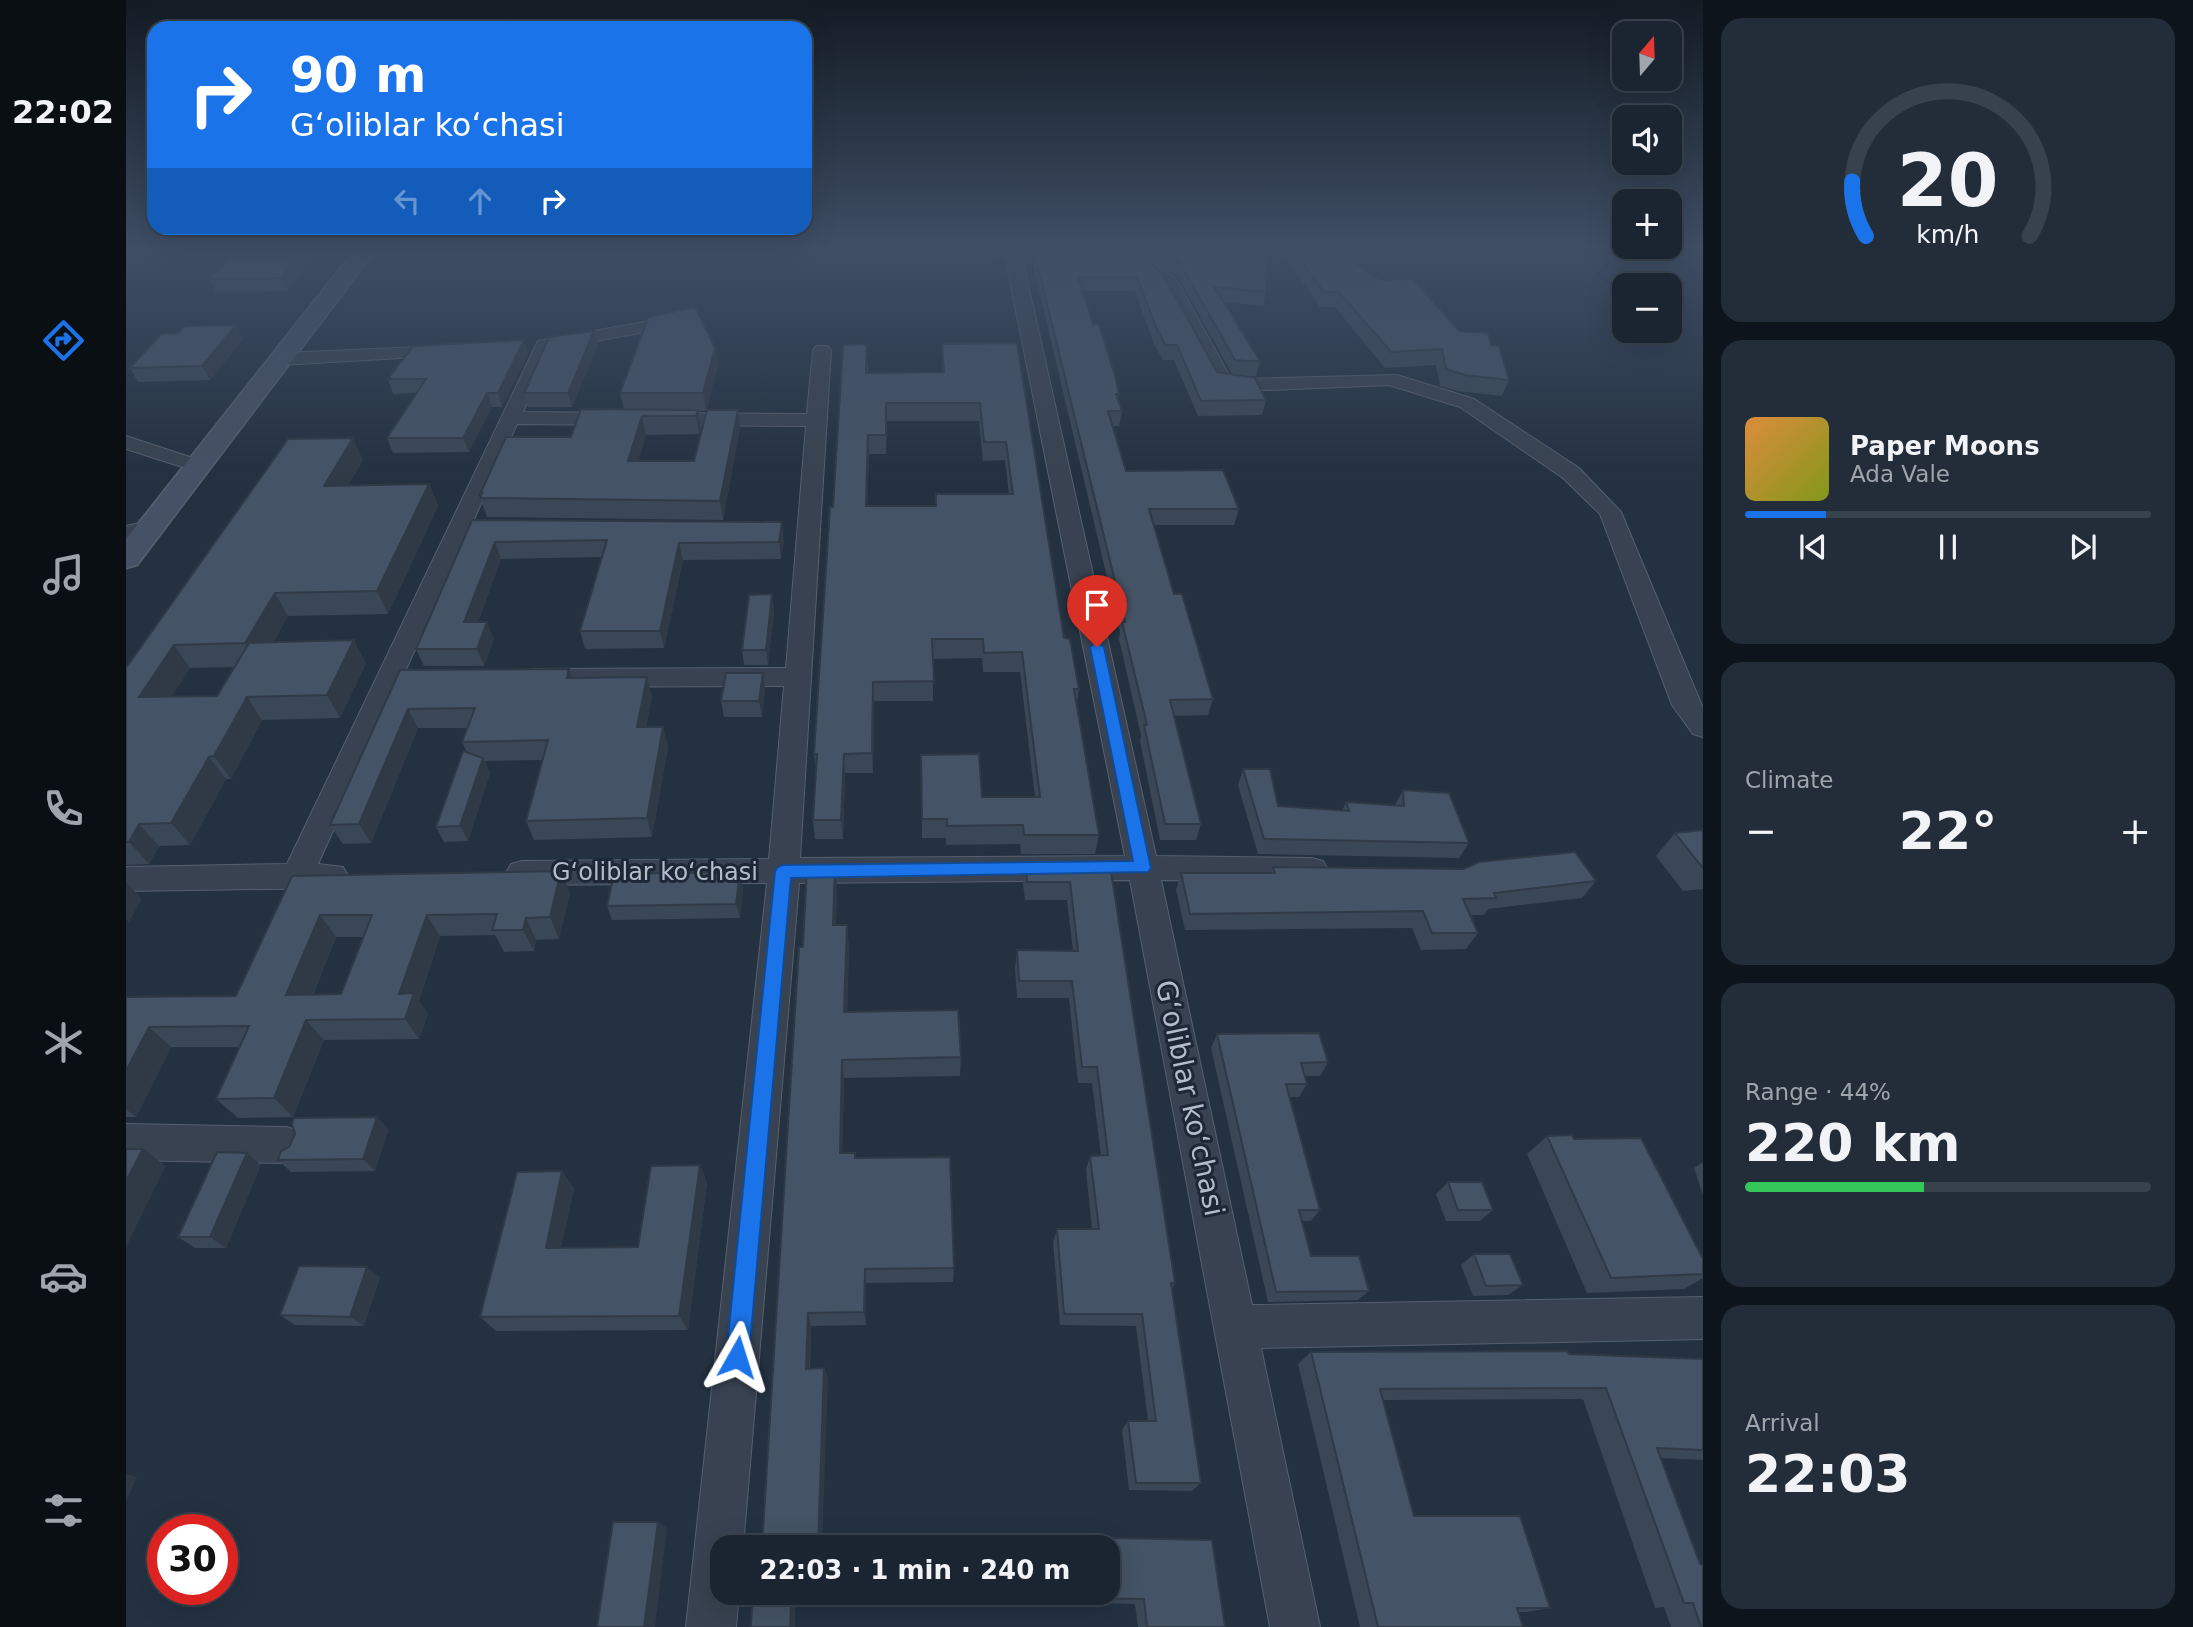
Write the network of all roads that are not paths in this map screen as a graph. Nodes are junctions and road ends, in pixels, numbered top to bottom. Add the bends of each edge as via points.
1 (309, 323) edge
2 (667, 323) edge
3 (1024, 323) edge
4 (1191, 323) edge
5 (544, 345) junction
6 (517, 347) edge
7 (461, 350) edge
8 (822, 350) dead end
9 (281, 359) junction
10 (510, 418) junction
11 (817, 420) junction
12 (126, 442) edge
13 (198, 466) junction
14 (460, 527) junction
15 (488, 527) edge
16 (138, 530) edge
17 (126, 559) edge
18 (798, 677) junction
19 (389, 678) junction
20 (416, 678) edge
21 (512, 678) edge
22 (1703, 727) edge
23 (1143, 868) junction
24 (1345, 870) edge
25 (783, 871) junction
26 (499, 873) edge
27 (364, 875) edge
28 (297, 876) junction
29 (126, 879) edge
30 (126, 1142) edge
31 (287, 1145) edge
32 (1703, 1318) edge
33 (1237, 1327) junction
34 (711, 1627) edge
35 (1295, 1627) edge

1 - 9 main road
2 - 5 street
3 - 23 street, Gʻoliblar koʻchasi
4 - 22 street via 1223,382 1390,379 1410,384 1466,403 1571,473 1610,512 1686,705
5 - 6 street
5 - 10 street
7 - 9 street
8 - 11 street
9 - 13 main road
10 - 11 street
10 - 14 street
11 - 18 street via 794,529
12 - 13 street
13 - 16 main road
14 - 15 street
14 - 19 street
16 - 17 main road
18 - 21 street
18 - 25 street
19 - 20 street
19 - 28 street
23 - 24 street, Gʻoliblar koʻchasi
23 - 25 street, Gʻoliblar koʻchasi
23 - 33 street, Gʻoliblar koʻchasi
25 - 26 street, Gʻoliblar koʻchasi
25 - 34 street
27 - 28 street
28 - 29 street
30 - 31 street
32 - 33 street
33 - 35 street, Gʻoliblar koʻchasi

